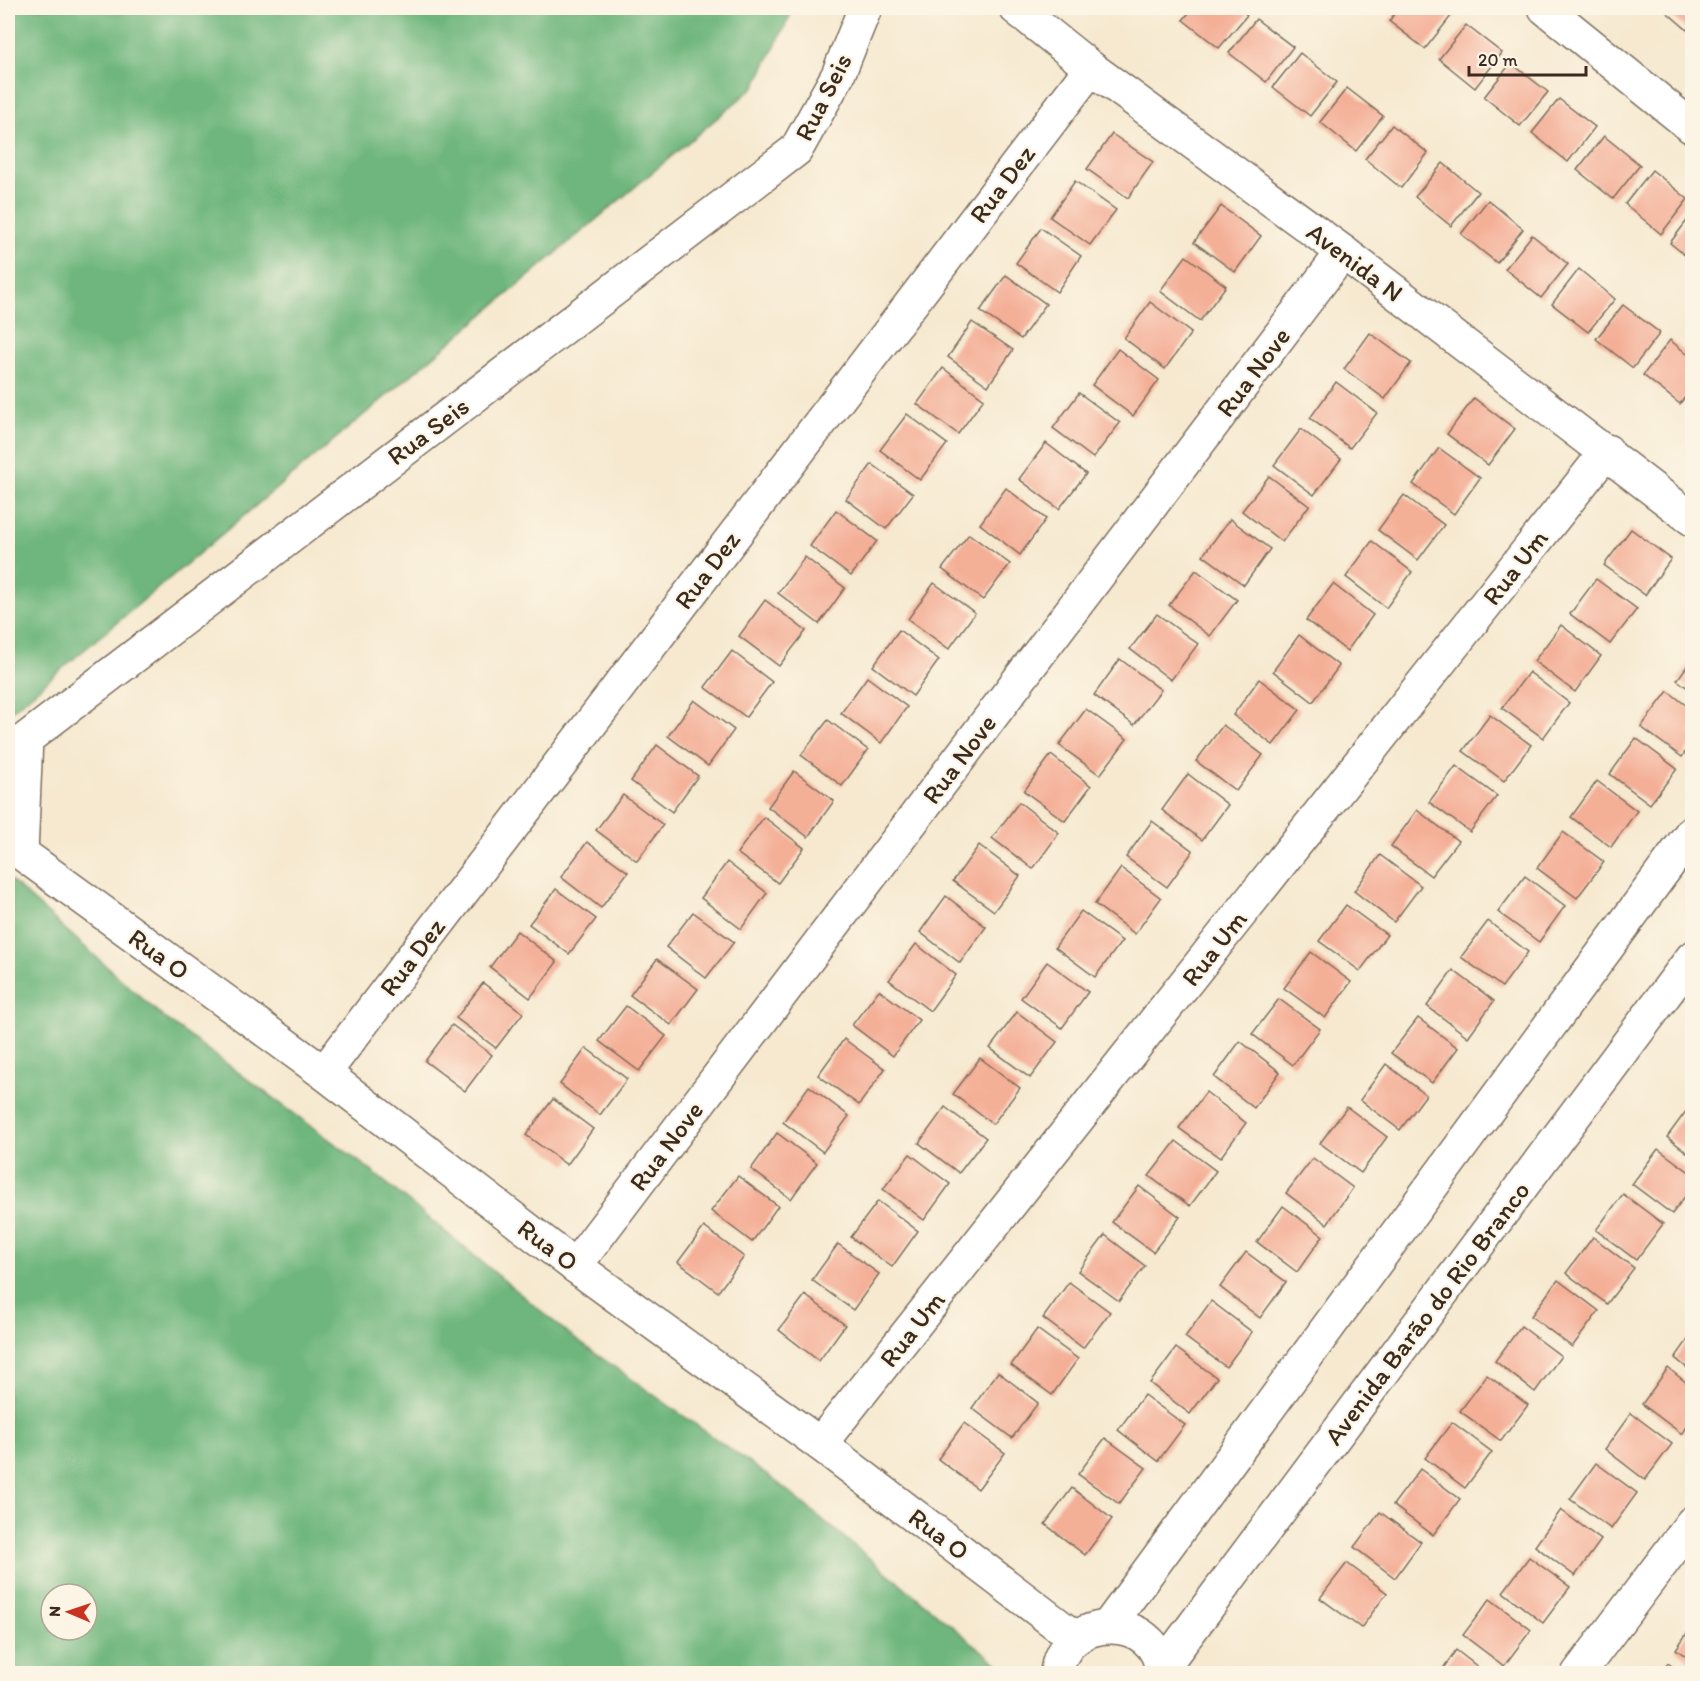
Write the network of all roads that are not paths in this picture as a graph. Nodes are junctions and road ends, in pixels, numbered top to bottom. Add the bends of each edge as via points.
1 (865, 8) edge
2 (1016, 8) edge
3 (1545, 8) edge
4 (1091, 68) junction
5 (1692, 127) edge
6 (1343, 252) junction
7 (1607, 451) junction
8 (1692, 519) edge
9 (1692, 832) edge
10 (21, 853) joint
11 (1692, 958) edge
12 (324, 1073) junction
13 (575, 1266) junction
14 (820, 1444) junction
15 (1692, 1523) edge
16 (1109, 1625) junction
17 (1075, 1638) junction
18 (1162, 1671) edge
19 (1058, 1674) edge
20 (1578, 1674) edge

1 - 10 street, Rua Seis via 838,75 796,150 26,739
2 - 4 street, Avenida N
3 - 5 street
4 - 6 street, Avenida N
4 - 12 street, Rua Dez
6 - 7 street, Avenida N
6 - 13 street, Rua Nove
7 - 8 street, Avenida N
7 - 14 street, Rua Um
9 - 16 street
10 - 12 street, Rua O
11 - 18 street, Avenida Barão do Rio Branco
12 - 13 street, Rua O
13 - 14 street, Rua O
14 - 17 street, Rua O
15 - 20 street
16 - 17 street via 1091,1628
16 - 18 street via 1128,1628 1144,1637 1155,1651
17 - 19 street via 1063,1652

